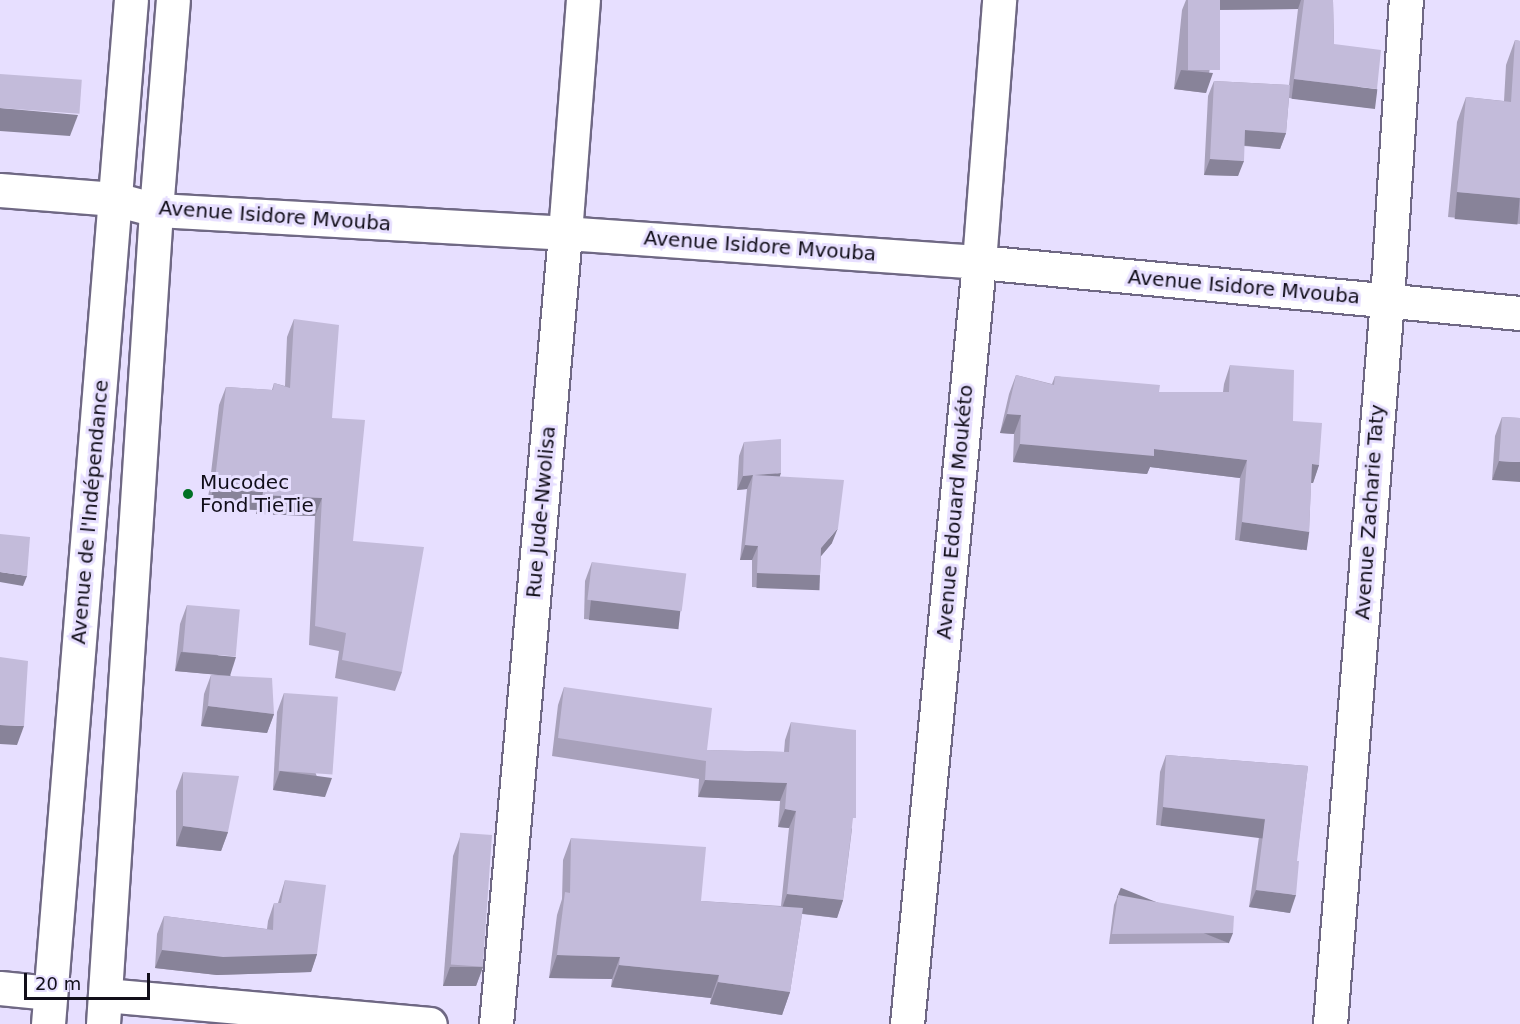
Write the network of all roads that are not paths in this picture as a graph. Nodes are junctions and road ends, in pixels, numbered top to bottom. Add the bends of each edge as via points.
1 (131, 0) edge
2 (173, 0) edge
3 (583, 0) edge
4 (999, 0) edge
5 (1406, 0) edge
6 (0, 190) edge
7 (115, 199) junction
8 (156, 210) junction
9 (565, 233) junction
10 (979, 262) junction
11 (1387, 300) junction
12 (1520, 313) edge
13 (0, 988) edge
14 (49, 1008) edge
15 (104, 1010) edge
16 (430, 1024) edge
17 (496, 1024) edge
18 (907, 1024) edge
19 (1330, 1024) edge

1 - 7 street, Avenue de l'Indépendance
2 - 8 street
3 - 9 street, Rue Jude-Nwolisa
4 - 10 street, Avenue Edouard Moukéto
5 - 11 street, Avenue Zacharie Taty
6 - 7 street, Avenue Isidore Mvouba
7 - 8 street, Avenue Isidore Mvouba
7 - 14 street, Avenue de l'Indépendance
8 - 9 street, Avenue Isidore Mvouba
8 - 15 street
9 - 10 street, Avenue Isidore Mvouba
9 - 17 street, Rue Jude-Nwolisa
10 - 11 street, Avenue Isidore Mvouba
10 - 18 street, Avenue Edouard Moukéto
11 - 12 street, Avenue Isidore Mvouba
11 - 19 street, Avenue Zacharie Taty
13 - 14 street
15 - 16 street

